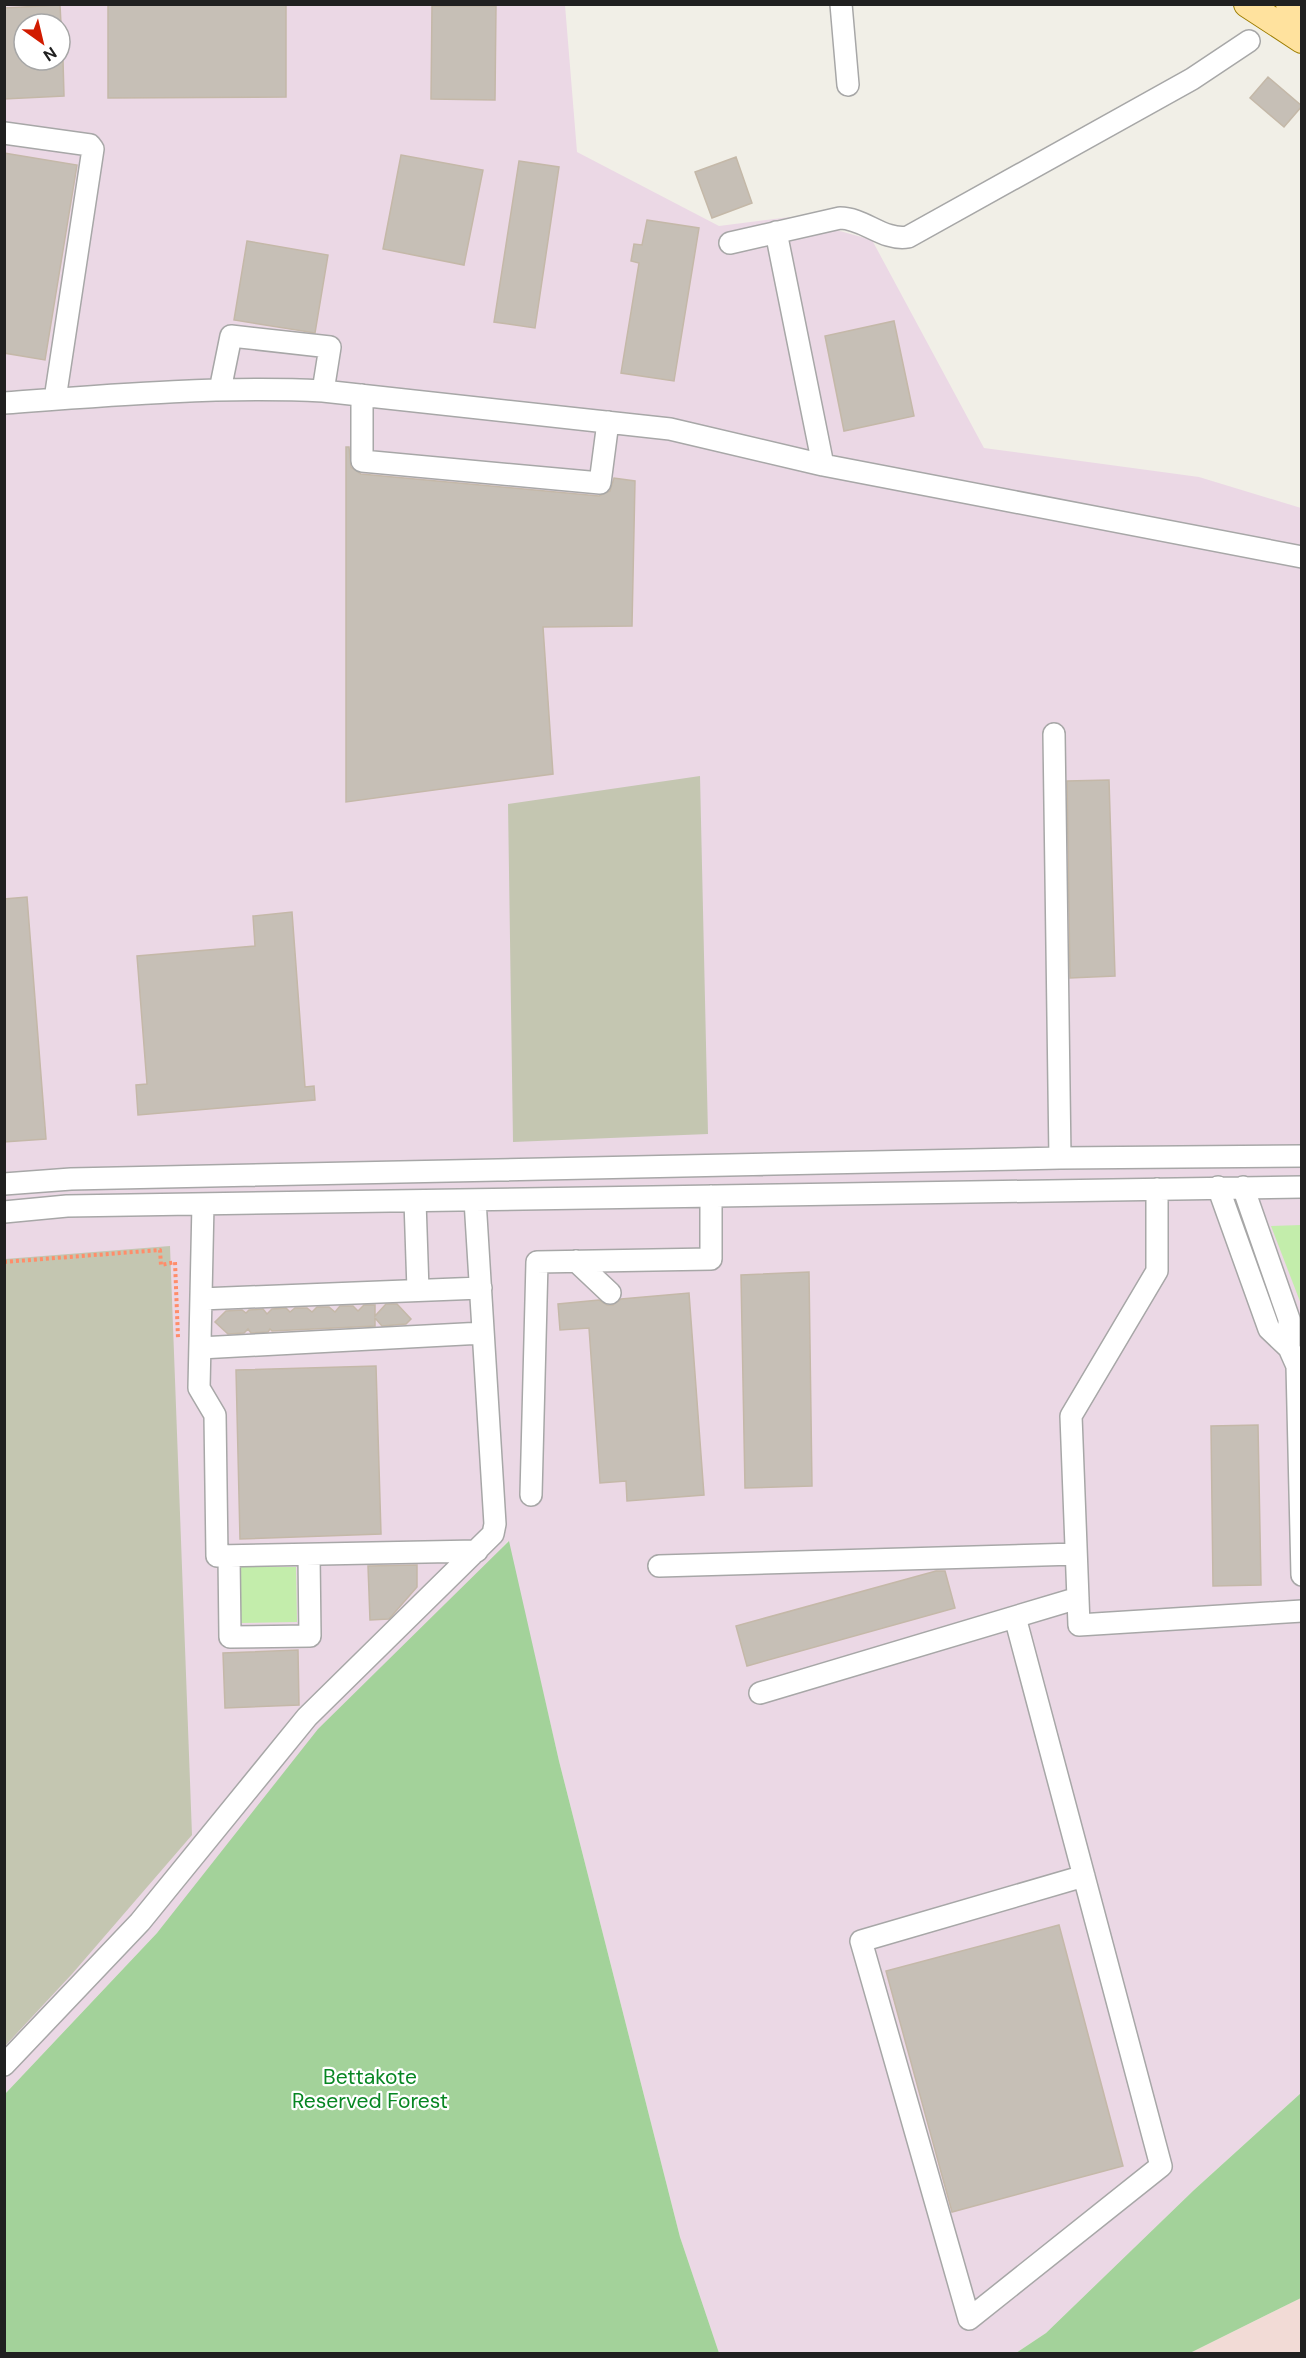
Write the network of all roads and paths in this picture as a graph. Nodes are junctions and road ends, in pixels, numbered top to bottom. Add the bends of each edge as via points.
1 (841, 4) edge
2 (1247, 4) edge
3 (1289, 4) edge
4 (1302, 12) edge
5 (1249, 40) dead end
6 (1302, 40) edge
7 (848, 85) dead end
8 (4, 133) edge
9 (776, 232) junction
10 (730, 243) dead end
11 (220, 390) junction
12 (323, 391) junction
13 (362, 395) junction
14 (55, 399) junction
15 (4, 403) edge
16 (608, 422) junction
17 (823, 465) junction
18 (1302, 557) edge
19 (1054, 734) dead end
20 (1302, 1156) edge
21 (1060, 1158) junction
22 (4, 1185) edge
23 (1302, 1186) edge
24 (1218, 1187) junction
25 (1243, 1187) junction
26 (1157, 1189) junction
27 (711, 1196) junction
28 (475, 1200) junction
29 (415, 1201) junction
30 (203, 1204) junction
31 (4, 1212) edge
32 (576, 1261) junction
33 (4, 1262) edge
34 (481, 1288) junction
35 (418, 1290) junction
36 (610, 1293) dead end
37 (201, 1299) junction
38 (483, 1333) junction
39 (179, 1345) dead end
40 (200, 1348) junction
41 (1296, 1360) edge
42 (531, 1495) dead end
43 (477, 1551) junction
44 (1076, 1554) junction
45 (309, 1555) junction
46 (229, 1556) junction
47 (659, 1566) dead end
48 (1302, 1575) edge
49 (1078, 1598) junction
50 (1302, 1611) edge
51 (1015, 1617) junction
52 (760, 1693) dead end
53 (1084, 1876) junction
54 (4, 2066) edge

1 - 7 street
2 - 6 main road
3 - 4 main road
5 - 9 street via 1192,79 908,237 889,236 845,218
8 - 14 street via 90,145 93,149
9 - 10 street
9 - 17 street
11 - 12 street
11 - 12 street via 231,336 330,347
11 - 14 street
12 - 13 street
13 - 16 street
13 - 16 street via 362,461 600,483
14 - 15 street
16 - 17 street via 670,429
17 - 18 street
19 - 21 street
20 - 21 street
21 - 22 street via 71,1179
23 - 25 street
24 - 25 street
24 - 26 street
24 - 41 street via 1269,1329
25 - 41 street via 1289,1319
26 - 27 street
26 - 44 street via 1157,1271 1071,1416
27 - 28 street
27 - 32 street via 711,1259
28 - 29 street
28 - 34 street
29 - 30 street
29 - 35 street
30 - 31 street via 67,1206
30 - 37 street
32 - 36 street
32 - 42 street via 537,1262
33 - 39 path via 160,1250 161,1265 175,1262
34 - 35 street
34 - 38 street
35 - 37 street
37 - 40 street
38 - 40 street
38 - 43 street via 495,1524 493,1534
40 - 46 street via 199,1388 214,1415 217,1556
41 - 48 street
43 - 45 street
43 - 54 street via 307,1717 140,1922
44 - 47 street
44 - 49 street
45 - 46 street
45 - 46 street via 309,1636 230,1637
49 - 50 street via 1079,1625
49 - 51 street
51 - 52 street
51 - 53 street
53 - 53 street via 1161,2166 969,2319 861,1941

